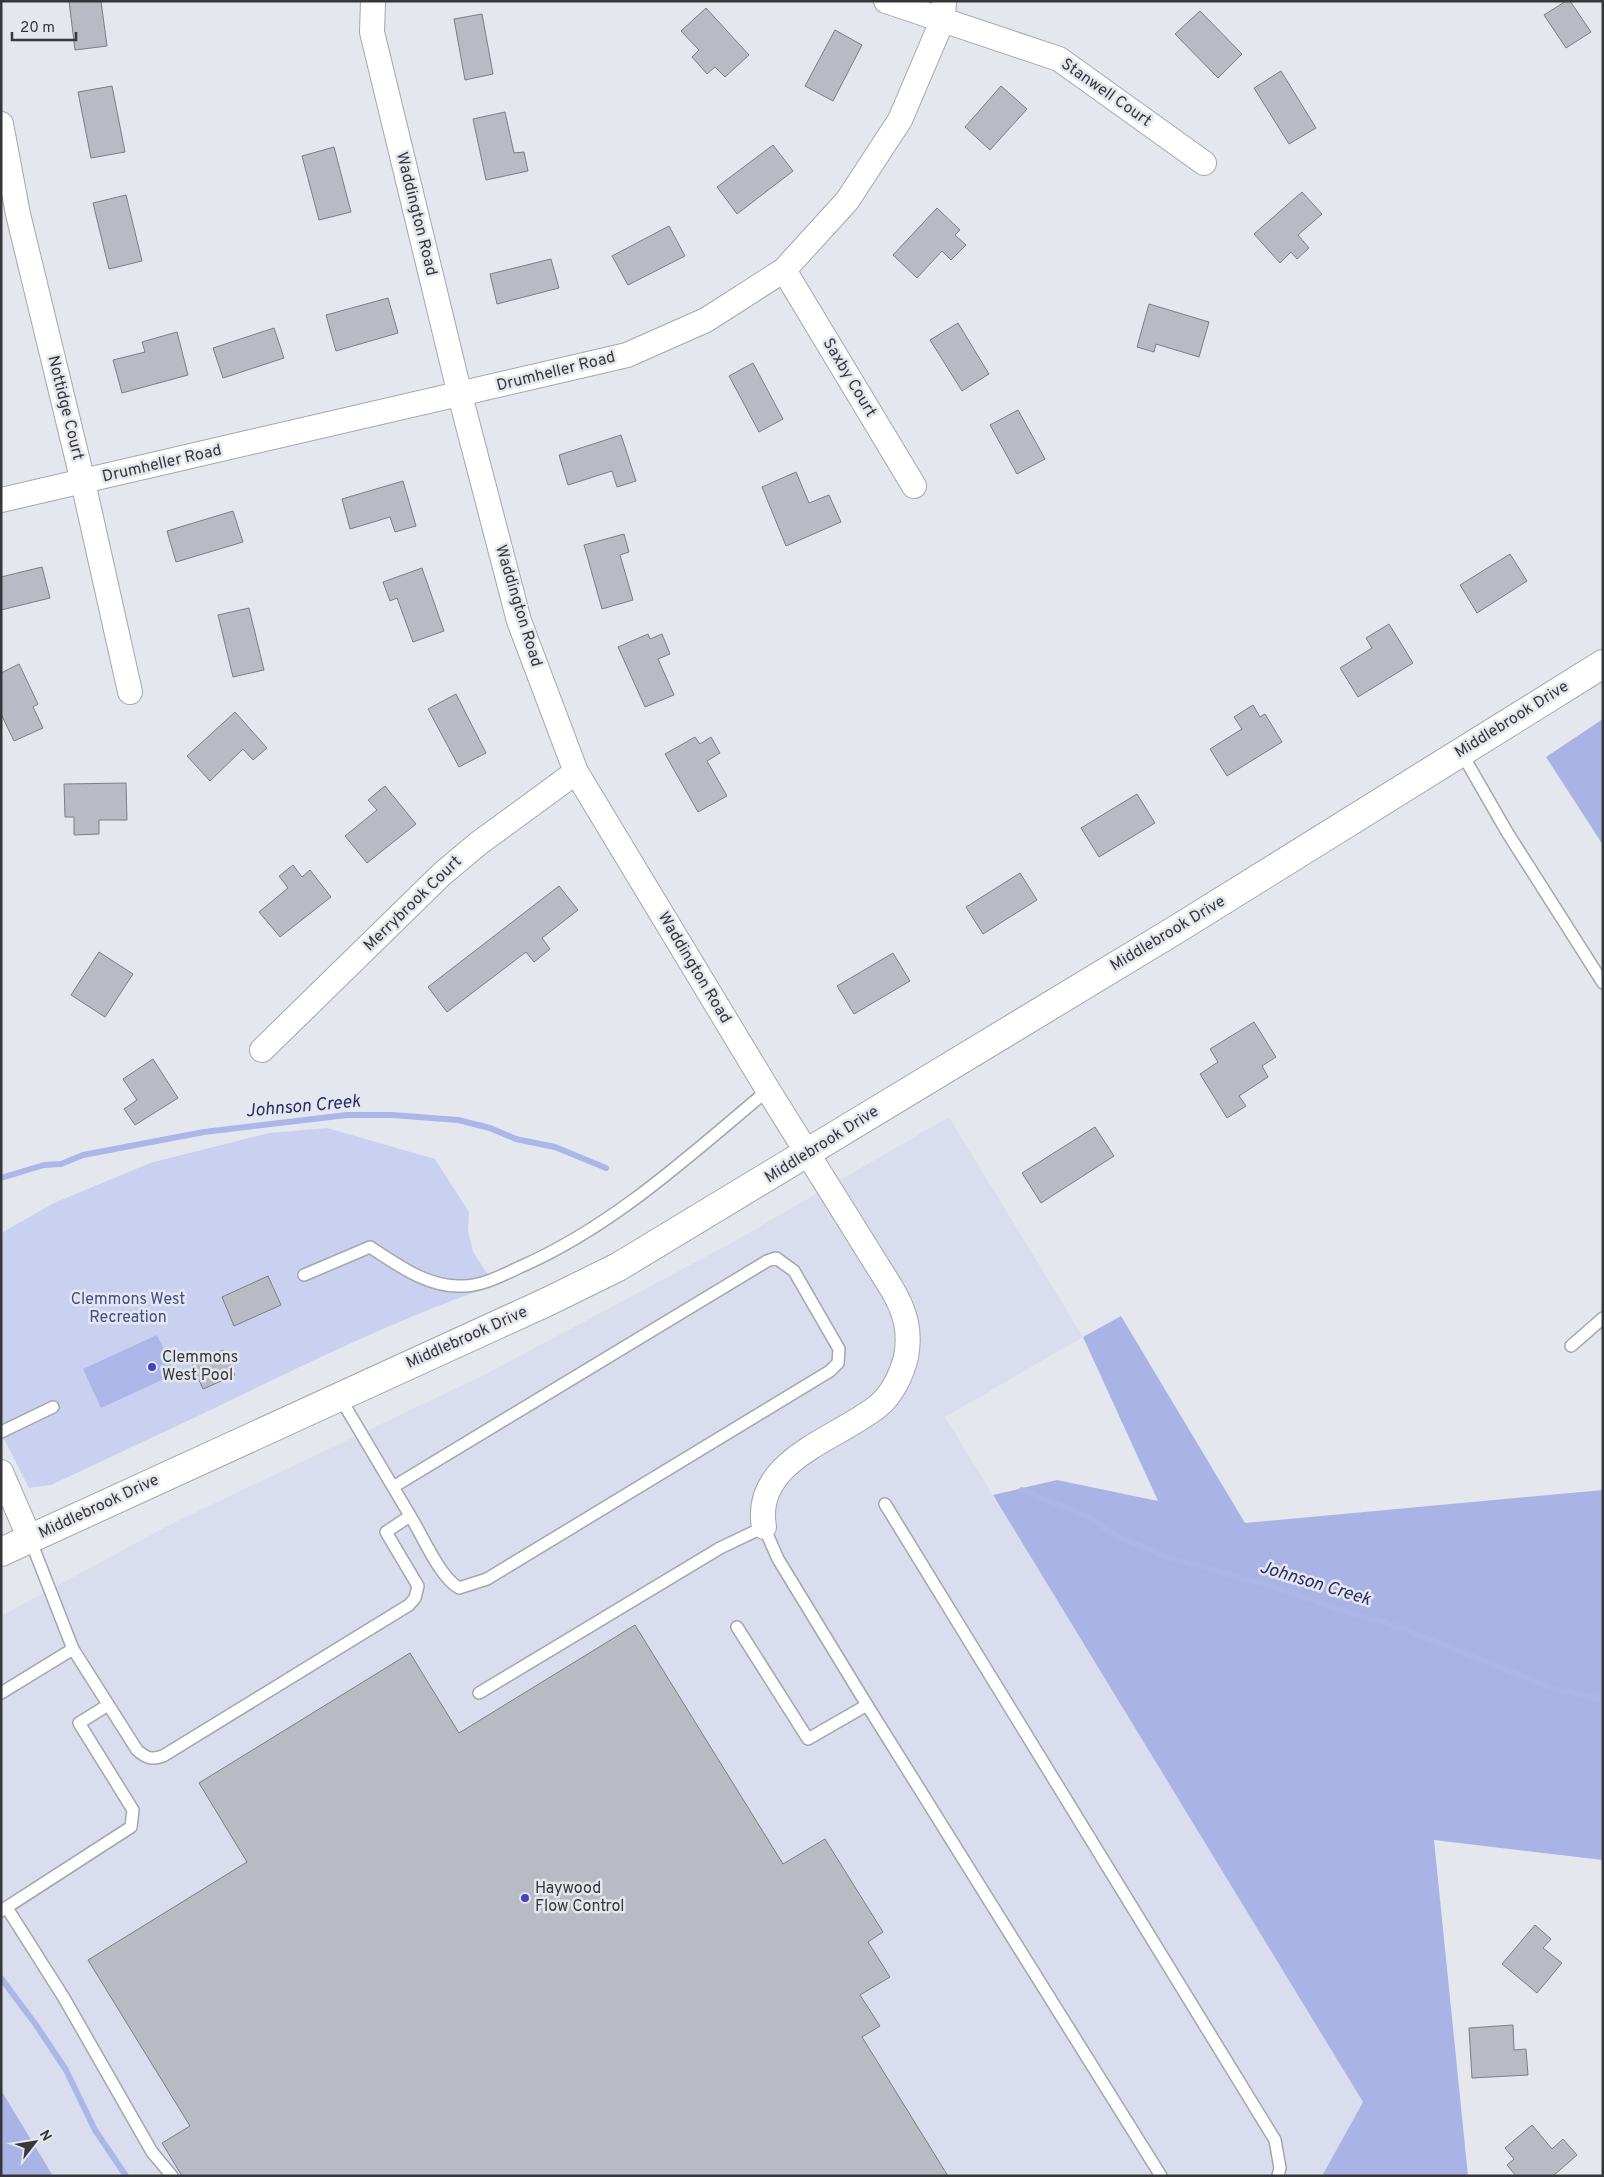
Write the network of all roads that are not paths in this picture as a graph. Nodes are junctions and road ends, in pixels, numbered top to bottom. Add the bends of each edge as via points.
1 (373, 1) edge
2 (886, 1) edge
3 (943, 10) edge
4 (1, 124) edge
5 (1204, 163) dead end
6 (784, 270) junction
7 (460, 395) junction
8 (83, 482) junction
9 (914, 486) dead end
10 (1, 500) edge
11 (1603, 664) edge
12 (130, 692) dead end
13 (1461, 752) junction
14 (576, 772) junction
15 (1603, 983) edge
16 (262, 1050) dead end
17 (768, 1090) junction
18 (808, 1153) junction
19 (304, 1275) dead end
20 (1603, 1318) edge
21 (1570, 1346) dead end
22 (339, 1396) junction
23 (53, 1407) dead end
24 (1, 1432) edge
25 (1, 1472) edge
26 (392, 1487) junction
27 (885, 1504) dead end
28 (410, 1516) junction
29 (764, 1527) junction
30 (30, 1539) junction
31 (1, 1552) edge
32 (737, 1627) dead end
33 (73, 1649) junction
34 (1, 1693) edge
35 (479, 1693) dead end
36 (108, 1705) junction
37 (867, 1705) junction
38 (4, 1909) edge
39 (172, 2176) edge
40 (1161, 2176) edge
41 (1278, 2176) edge

1 - 7 street, Waddington Road via 372,32
2 - 3 street, Stanwell Court
3 - 5 street, Stanwell Court via 1059,59
3 - 6 street, Drumheller Road via 900,120 847,202
4 - 8 street, Nottidge Court via 18,214
6 - 7 street, Drumheller Road via 706,320 628,355
6 - 9 street, Saxby Court
7 - 8 street, Drumheller Road
7 - 14 street, Waddington Road via 519,621
8 - 10 street, Drumheller Road
8 - 12 street, Nottidge Court
11 - 13 street, Middlebrook Drive
13 - 15 lane via 1507,832
13 - 18 street, Middlebrook Drive
14 - 16 street, Merrybrook Court via 442,874
14 - 17 street, Waddington Road
17 - 18 street, Waddington Road
17 - 19 lane via 630,1204 562,1247 506,1273 463,1286 438,1284 412,1273 370,1247
18 - 22 street, Middlebrook Drive via 618,1268
18 - 29 street, Waddington Road via 901,1304 907,1325 908,1347 900,1375 883,1401 787,1464 773,1480 762,1506
20 - 21 lane
22 - 26 lane
22 - 30 street, Middlebrook Drive
23 - 24 lane
25 - 30 street
26 - 28 lane
26 - 28 lane via 776,1258 794,1271 839,1349 838,1363 830,1371 472,1585 459,1588 450,1583
27 - 41 lane via 1275,2140 1280,2168
28 - 36 lane via 386,1532 418,1586 415,1598 392,1615 154,1759 144,1757 137,1750
29 - 35 lane via 720,1548
29 - 37 lane via 778,1559
30 - 31 street, Middlebrook Drive
30 - 33 lane
32 - 37 lane via 808,1739
33 - 34 lane
33 - 36 lane
36 - 38 lane via 78,1722 133,1810 131,1827
37 - 40 lane
38 - 39 lane via 64,1998 152,2152

